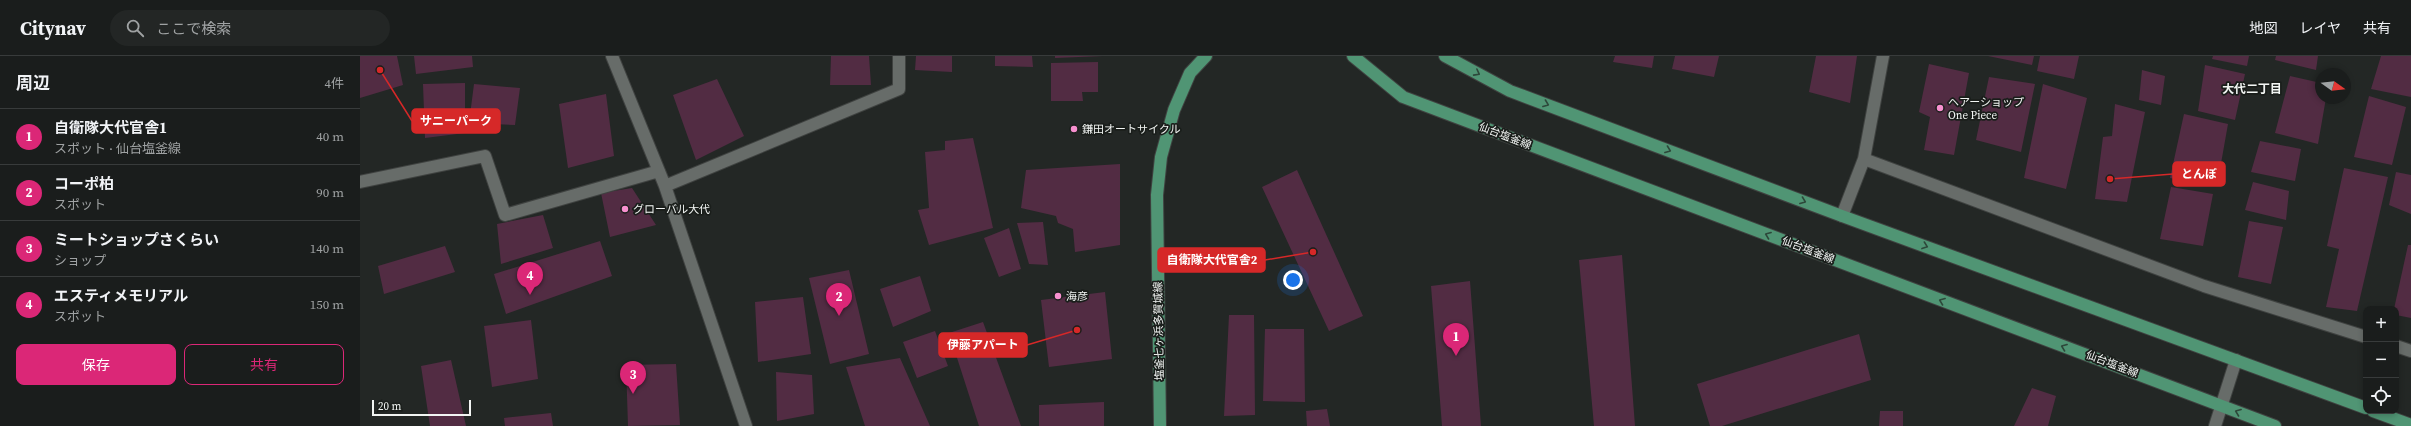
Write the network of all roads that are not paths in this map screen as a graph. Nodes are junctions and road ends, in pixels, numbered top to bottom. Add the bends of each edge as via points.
1 (612, 56) edge
2 (899, 56) edge
3 (1206, 56) edge
4 (1353, 56) edge
5 (1445, 56) edge
6 (1883, 56) edge
7 (1864, 159) junction
8 (659, 171) junction
9 (360, 182) edge
10 (665, 186) junction
11 (1842, 216) junction
12 (2363, 335) edge
13 (2399, 347) edge
14 (2411, 350) edge
15 (2236, 360) junction
16 (2222, 406) junction
17 (2363, 407) edge
18 (2381, 414) edge
19 (2411, 425) edge
20 (746, 426) edge
21 (1160, 426) edge
22 (2215, 426) edge
23 (2275, 426) edge

1 - 8 street
2 - 10 street via 899,88
3 - 21 main road, 塩釜七ヶ浜多賀城線 via 1190,73 1174,110 1161,157 1156,195
16 -> 4 main road, 仙台塩釜線 via 1403,97
5 -> 11 main road via 1510,91
6 - 7 street
7 - 11 street
7 - 12 street via 2204,286
8 - 9 street via 505,215 485,156
8 - 10 street
10 - 20 street
11 -> 15 main road
13 - 14 street
15 - 16 street
15 - 17 main road
16 - 22 street
23 -> 16 main road, 仙台塩釜線
18 - 19 main road

